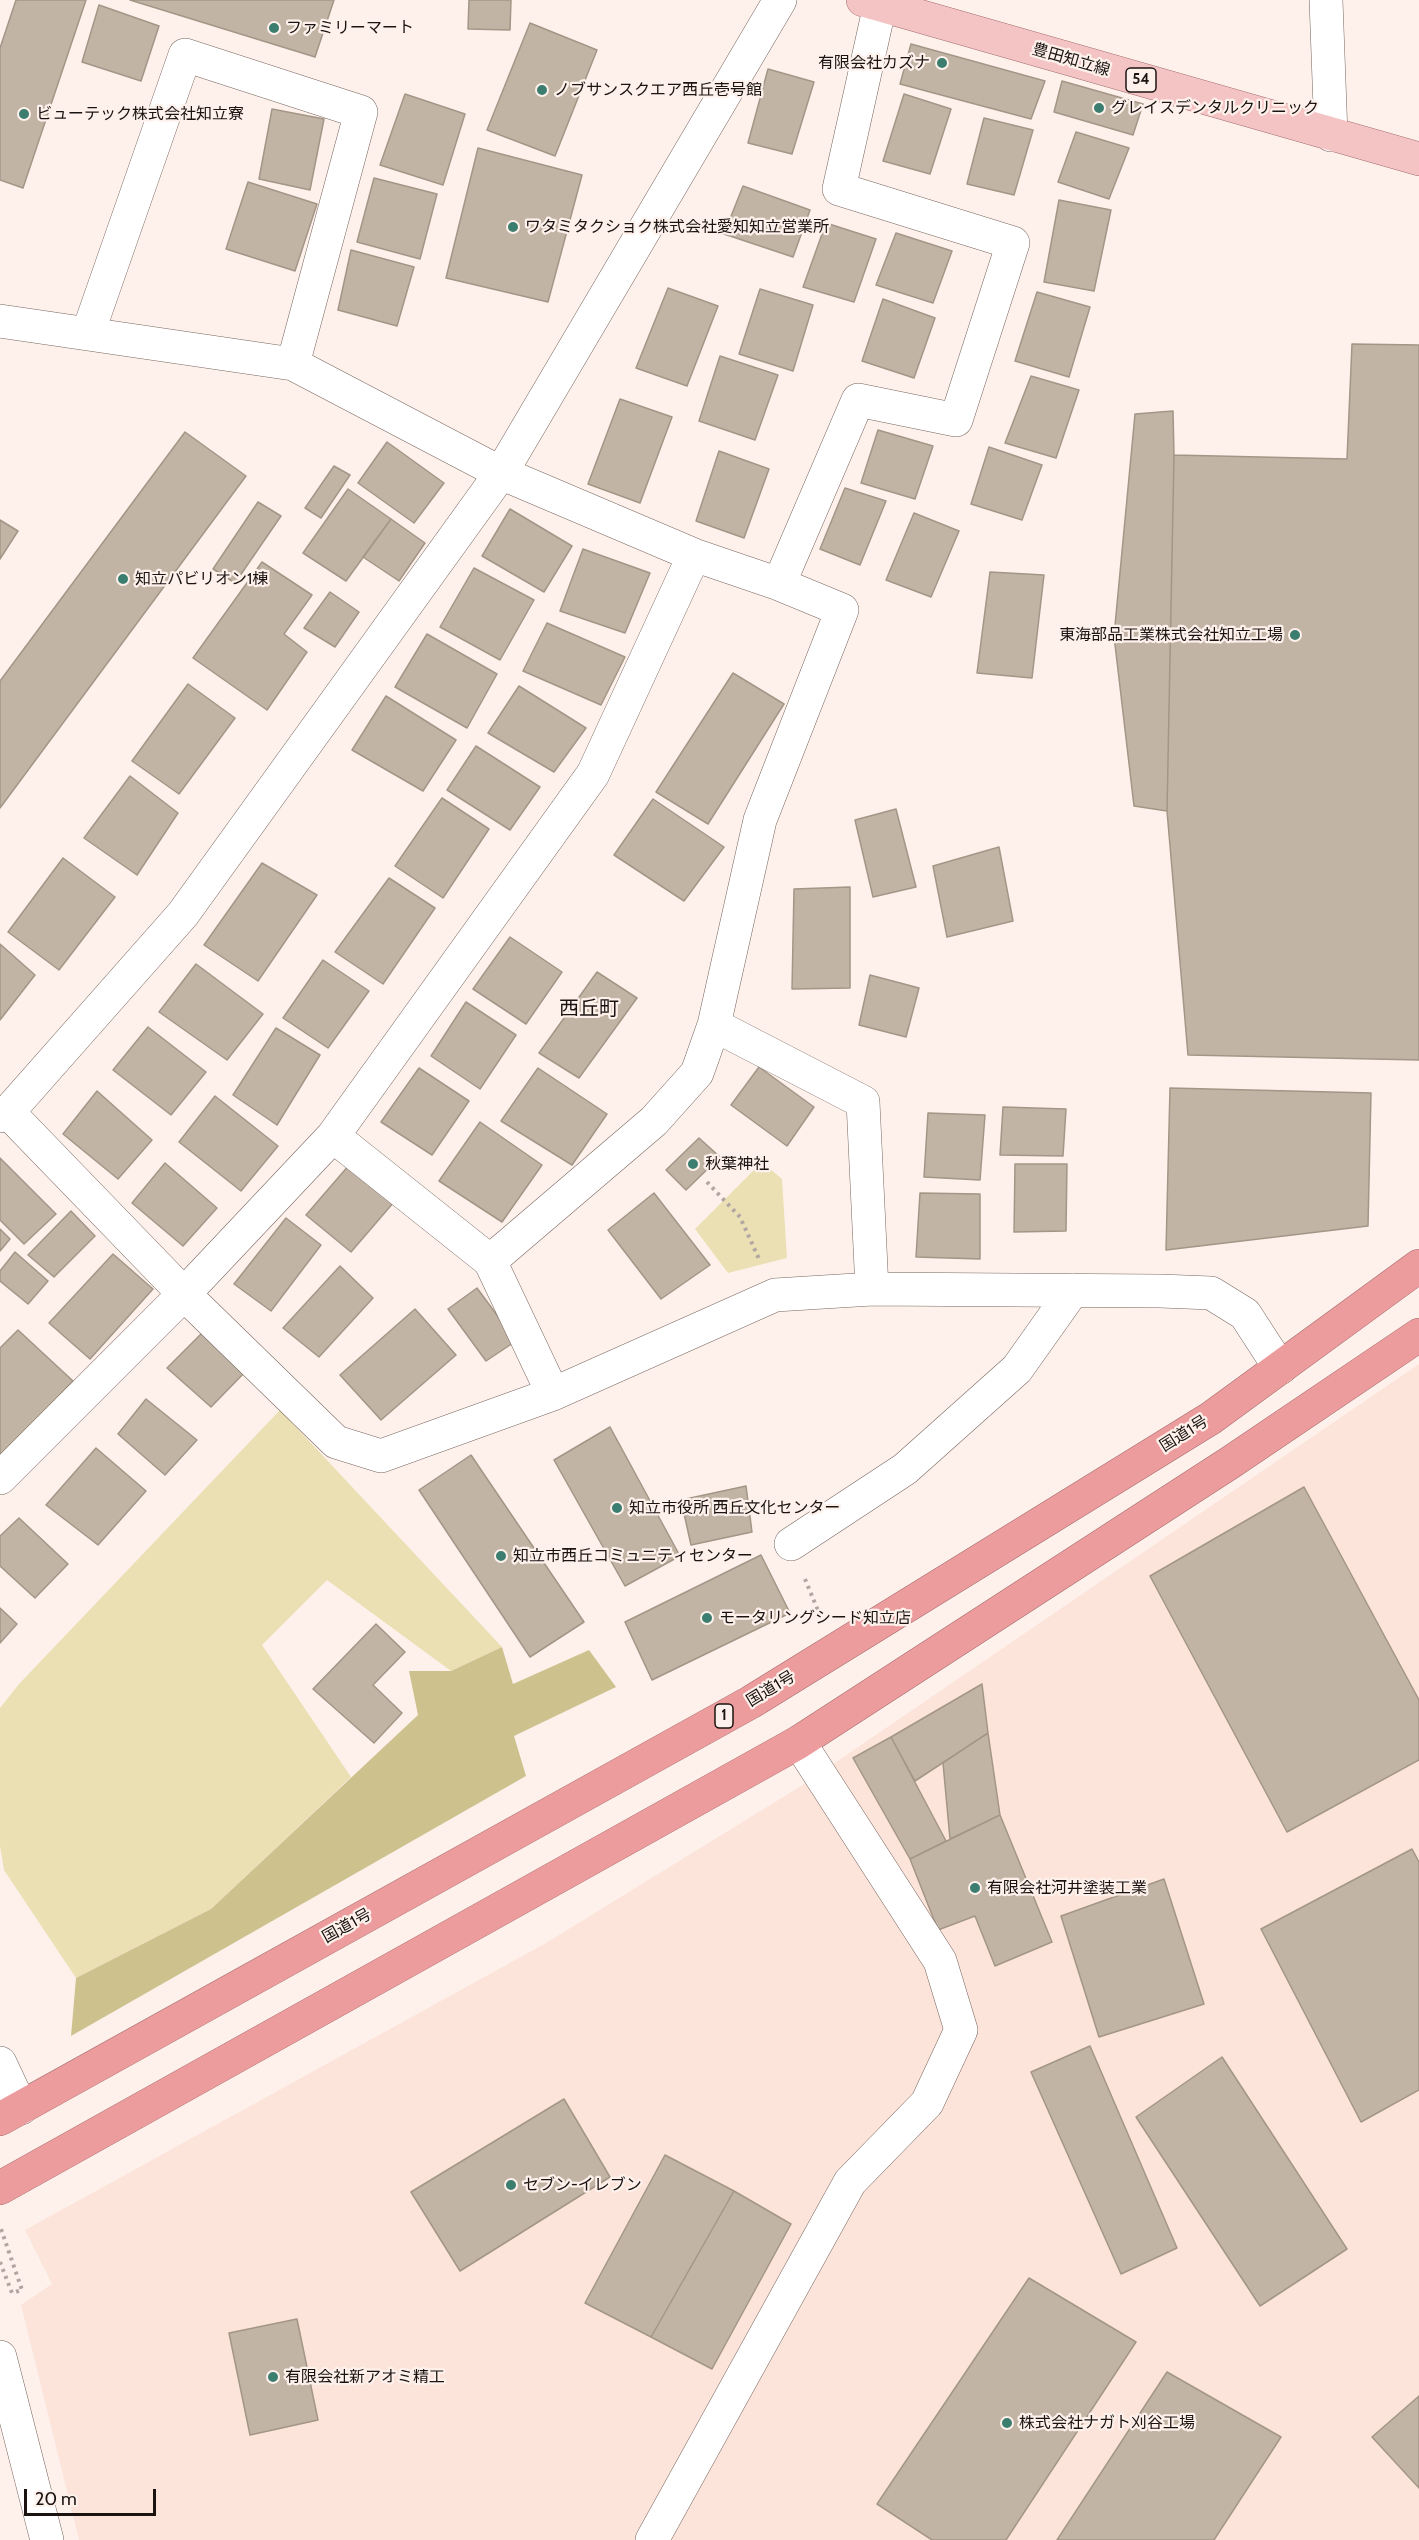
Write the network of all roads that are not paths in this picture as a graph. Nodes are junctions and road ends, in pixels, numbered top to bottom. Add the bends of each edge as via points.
1 (780, 0) edge
2 (1326, 0) edge
3 (872, 2) edge
4 (1331, 135) junction
5 (1419, 159) edge
6 (0, 321) edge
7 (88, 333) junction
8 (293, 364) junction
9 (501, 473) junction
10 (694, 555) junction
11 (779, 584) junction
12 (714, 1025) junction
13 (4, 1114) edge
14 (333, 1136) junction
15 (490, 1261) junction
16 (1419, 1266) edge
17 (872, 1289) junction
18 (1074, 1290) junction
19 (184, 1294) junction
20 (1419, 1335) edge
21 (1280, 1368) junction
22 (553, 1394) junction
23 (0, 1478) edge
24 (791, 1544) road end
25 (799, 1742) junction
26 (0, 2063) edge
27 (11, 2114) edge
28 (0, 2188) edge
29 (0, 2357) edge
30 (47, 2540) edge
31 (652, 2540) edge

1 - 9 street
2 - 4 street
3 - 4 main road, 豊田知立線 / 54
3 - 11 street via 839,189 1013,243 956,420 858,400
4 - 5 main road, 豊田知立線 / 54
6 - 7 street
7 - 8 street
7 - 8 street via 185,55 361,112
8 - 9 street
9 - 10 street
9 - 13 street via 183,914
10 - 11 street
10 - 14 street via 593,774
11 - 12 street via 842,610 760,820
12 - 15 street via 697,1073 654,1121
12 - 17 street via 863,1102
13 - 19 street
14 - 15 street
14 - 19 street
15 - 22 street
16 - 21 highway, 国道1号 / 1
17 - 18 street
17 - 22 street via 775,1295
18 - 21 street via 1211,1293 1245,1314
18 - 24 street via 1017,1369 905,1469
19 - 22 street via 336,1442 381,1456
19 - 23 street
20 - 25 highway
21 - 27 highway, 国道1号 / 1 via 1211,1418 751,1702
25 - 28 highway
25 - 31 street via 940,1961 961,2030 927,2103 850,2182
26 - 27 street
29 - 30 street

